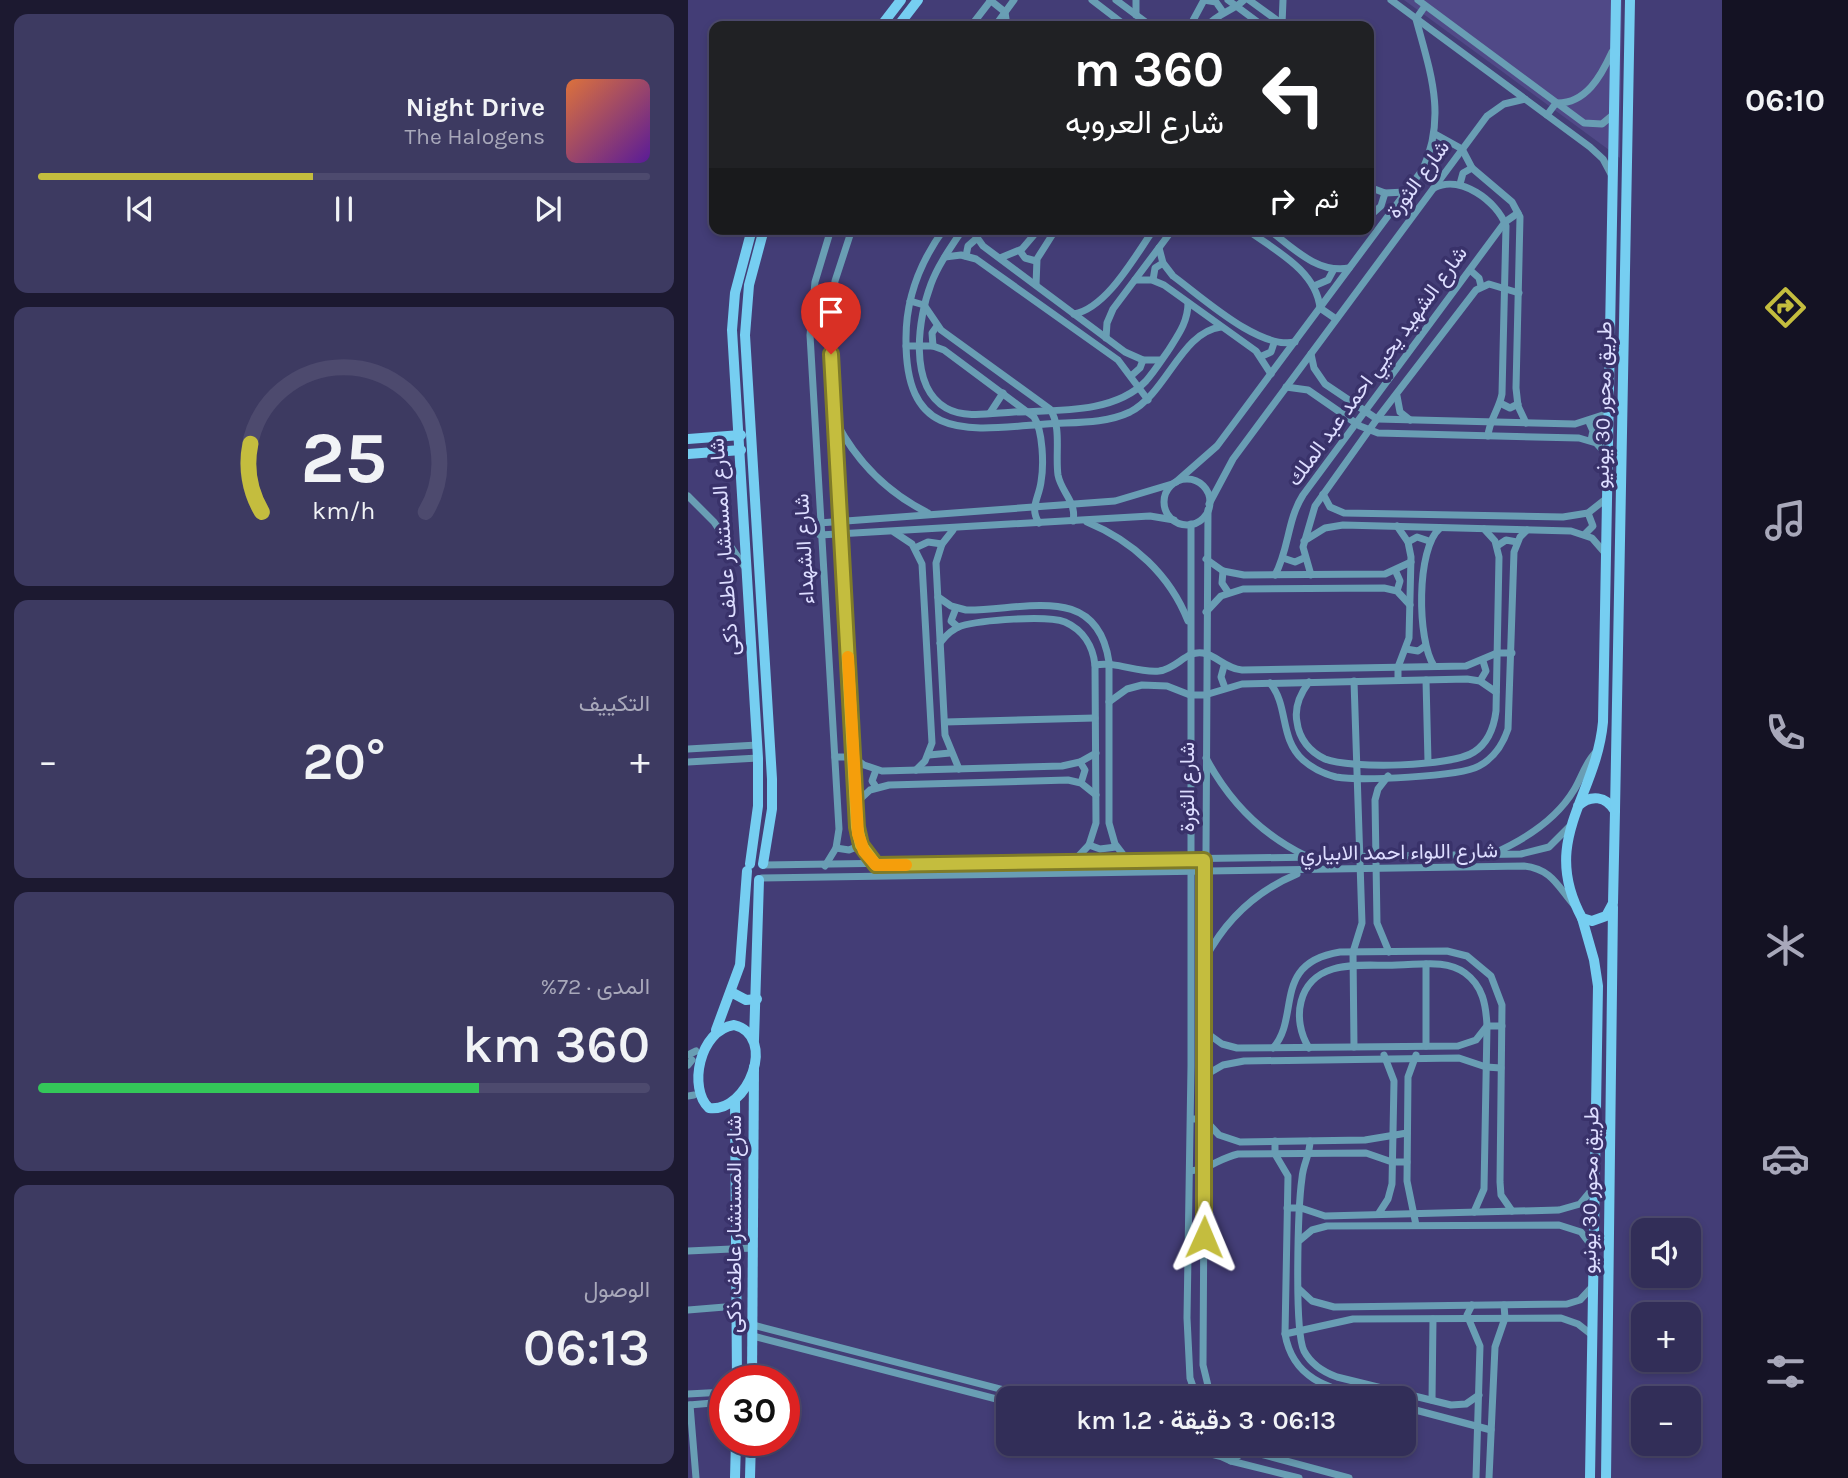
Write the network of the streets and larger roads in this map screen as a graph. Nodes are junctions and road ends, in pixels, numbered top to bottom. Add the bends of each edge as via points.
1 (901, 0) edge
2 (918, 0) edge
3 (990, 0) edge
4 (1014, 0) edge
5 (1092, 0) edge
6 (1116, 0) edge
7 (1137, 0) edge
8 (1204, 0) edge
9 (1228, 0) edge
10 (1247, 0) edge
11 (1283, 0) edge
12 (1391, 0) edge
13 (1418, 0) edge
14 (1616, 0) edge
15 (1630, 0) edge
16 (1425, 6) junction
17 (1238, 7) junction
18 (1005, 12) junction
19 (1223, 12) junction
20 (1136, 15) junction
21 (1416, 19) junction
22 (885, 21) edge
23 (902, 21) edge
24 (975, 21) edge
25 (999, 21) edge
26 (1006, 21) edge
27 (1119, 21) edge
28 (1144, 21) edge
29 (1193, 21) edge
30 (1213, 21) edge
31 (1256, 21) edge
32 (1278, 21) edge
33 (1284, 21) edge
34 (1616, 41) junction
35 (1525, 99) junction
36 (1556, 103) junction
37 (1615, 113) junction
38 (1547, 114) junction
39 (1435, 134) junction
40 (1462, 149) junction
41 (1472, 168) junction
42 (1613, 180) junction
43 (1460, 184) junction
44 (1434, 188) junction
45 (1374, 189) edge
46 (1406, 192) junction
47 (1385, 193) junction
48 (1374, 211) edge
49 (1518, 213) junction
50 (1505, 222) junction
51 (1374, 226) edge
52 (1376, 232) junction
53 (750, 235) edge
54 (762, 235) edge
55 (829, 235) edge
56 (850, 235) edge
57 (940, 235) edge
58 (959, 235) edge
59 (974, 235) edge
60 (1034, 235) edge
61 (1052, 235) edge
62 (1150, 235) edge
63 (1169, 235) edge
64 (1254, 235) edge
65 (1276, 235) edge
66 (1374, 235) edge
67 (1374, 235) edge
68 (976, 239) junction
69 (1159, 248) junction
70 (1020, 251) junction
71 (966, 256) junction
72 (945, 257) junction
73 (1000, 258) junction
74 (1036, 261) junction
75 (1163, 263) junction
76 (1350, 268) junction
77 (1334, 269) junction
78 (1470, 270) junction
79 (1135, 280) junction
80 (1154, 280) junction
81 (1036, 286) junction
82 (1314, 286) junction
83 (1481, 286) junction
84 (1505, 290) junction
85 (1519, 293) junction
86 (910, 301) junction
87 (1188, 303) junction
88 (924, 304) junction
89 (1098, 304) junction
90 (1320, 308) junction
91 (1111, 313) junction
92 (1074, 314) junction
93 (1336, 319) junction
94 (937, 326) junction
95 (1221, 327) junction
96 (1106, 338) junction
97 (1295, 342) junction
98 (1274, 343) junction
99 (1172, 344) junction
100 (906, 346) junction
101 (921, 346) junction
102 (933, 346) junction
103 (1185, 353) junction
104 (1311, 353) junction
105 (1261, 356) junction
106 (1143, 360) junction
107 (1161, 360) junction
108 (1271, 374) junction
109 (1131, 376) junction
110 (1286, 387) junction
111 (1138, 388) junction
112 (1003, 393) junction
113 (1397, 393) junction
114 (749, 399) junction
115 (734, 400) junction
116 (1148, 400) junction
117 (1500, 403) junction
118 (1518, 404) junction
119 (1050, 409) junction
120 (1028, 411) junction
121 (990, 413) junction
122 (1364, 413) junction
123 (1609, 413) junction
124 (834, 419) junction
125 (1377, 419) junction
126 (1411, 420) junction
127 (1489, 422) junction
128 (1589, 422) junction
129 (1056, 423) junction
130 (1526, 423) junction
131 (1356, 424) junction
132 (1039, 425) junction
133 (1369, 431) junction
134 (736, 435) junction
135 (750, 435) junction
136 (1488, 436) junction
137 (701, 438) junction
138 (688, 439) edge
139 (1591, 440) junction
140 (737, 450) junction
141 (752, 450) junction
142 (702, 453) junction
143 (688, 454) edge
144 (1608, 456) junction
145 (738, 472) junction
146 (753, 472) junction
147 (1174, 483) junction
148 (1323, 494) junction
149 (688, 496) edge
150 (1607, 497) junction
151 (1072, 504) junction
152 (1034, 506) junction
153 (1209, 507) junction
154 (1335, 510) junction
155 (1588, 513) junction
156 (929, 514) junction
157 (1084, 520) junction
158 (1174, 520) junction
159 (840, 521) junction
160 (1073, 521) junction
161 (819, 523) junction
162 (1039, 523) junction
163 (1191, 524) junction
164 (1337, 526) junction
165 (1397, 526) junction
166 (1440, 527) junction
167 (1484, 528) junction
168 (954, 529) junction
169 (1527, 530) junction
170 (893, 531) junction
171 (841, 534) junction
172 (1585, 534) junction
173 (820, 535) junction
174 (1303, 541) junction
175 (1429, 541) junction
176 (1408, 542) junction
177 (1517, 542) junction
178 (942, 544) junction
179 (1497, 546) junction
180 (915, 548) junction
181 (1606, 555) junction
182 (1206, 558) junction
183 (1283, 558) junction
184 (1304, 558) junction
185 (1411, 562) junction
186 (744, 566) junction
187 (1223, 571) junction
188 (1396, 572) junction
189 (1275, 575) junction
190 (1311, 575) junction
191 (1397, 591) junction
192 (1228, 592) junction
193 (938, 597) junction
194 (1410, 605) junction
195 (956, 608) junction
196 (1206, 613) junction
197 (1190, 626) junction
198 (958, 627) junction
199 (940, 643) junction
200 (1425, 646) junction
201 (1407, 649) junction
202 (1190, 653) junction
203 (1206, 653) junction
204 (1497, 653) junction
205 (1512, 653) junction
206 (1483, 661) junction
207 (1109, 662) junction
208 (1095, 665) junction
209 (1224, 666) junction
210 (1434, 666) junction
211 (1398, 667) junction
212 (1398, 680) junction
213 (1426, 680) junction
214 (1354, 681) junction
215 (1480, 681) junction
216 (1309, 682) junction
217 (1270, 683) junction
218 (1225, 688) junction
219 (1496, 692) junction
220 (1190, 695) junction
221 (1205, 695) junction
222 (1109, 702) junction
223 (1496, 702) junction
224 (1511, 702) junction
225 (1095, 718) junction
226 (945, 722) junction
227 (757, 745) junction
228 (688, 749) edge
229 (1599, 750) junction
230 (950, 753) junction
231 (1096, 753) junction
232 (929, 755) junction
233 (1205, 756) junction
234 (835, 757) junction
235 (853, 757) junction
236 (758, 758) junction
237 (688, 762) edge
238 (1080, 762) junction
239 (1410, 762) junction
240 (1428, 762) junction
241 (1355, 764) junction
242 (959, 769) junction
243 (876, 770) junction
244 (916, 770) junction
245 (1410, 775) junction
246 (1388, 776) junction
247 (1356, 777) junction
248 (1081, 783) junction
249 (876, 787) junction
250 (1096, 796) junction
251 (856, 804) junction
252 (1578, 806) junction
253 (1615, 811) junction
254 (1570, 826) junction
255 (861, 845) junction
256 (1089, 845) junction
257 (1116, 847) junction
258 (836, 848) junction
259 (1490, 855) junction
260 (1361, 857) junction
261 (1376, 857) junction
262 (1309, 858) junction
263 (1190, 860) junction
264 (1204, 860) junction
265 (1128, 861) junction
266 (1073, 862) junction
267 (1003, 863) junction
268 (763, 865) junction
269 (876, 865) junction
270 (825, 866) junction
271 (779, 867) junction
272 (748, 868) junction
273 (1376, 870) junction
274 (1361, 871) junction
275 (1303, 872) junction
276 (1190, 874) junction
277 (1204, 874) junction
278 (1003, 876) junction
279 (779, 878) junction
280 (760, 879) junction
281 (1613, 903) junction
282 (1579, 913) junction
283 (1436, 951) junction
284 (1353, 952) junction
285 (1389, 952) junction
286 (1205, 960) junction
287 (1426, 964) junction
288 (1437, 964) junction
289 (1354, 967) junction
290 (731, 992) junction
291 (757, 999) junction
292 (1487, 1026) junction
293 (1502, 1026) junction
294 (716, 1030) junction
295 (1204, 1031) junction
296 (754, 1040) junction
297 (1416, 1046) junction
298 (1426, 1046) junction
299 (1331, 1047) junction
300 (1354, 1047) junction
301 (1384, 1047) junction
302 (1273, 1048) junction
303 (1309, 1048) junction
304 (691, 1057) edge
305 (1384, 1059) junction
306 (1417, 1059) junction
307 (1332, 1060) junction
308 (754, 1067) junction
309 (1486, 1067) junction
310 (1501, 1068) junction
311 (1204, 1076) junction
312 (691, 1096) edge
313 (735, 1100) junction
314 (1191, 1119) junction
315 (1204, 1119) junction
316 (1393, 1133) junction
317 (1407, 1133) junction
318 (735, 1139) junction
319 (754, 1140) junction
320 (1310, 1141) junction
321 (1275, 1142) junction
322 (1310, 1153) junction
323 (1275, 1154) junction
324 (1392, 1161) junction
325 (1407, 1162) junction
326 (1205, 1170) junction
327 (1190, 1171) junction
328 (1595, 1187) junction
329 (1287, 1208) junction
330 (1301, 1208) junction
331 (1512, 1211) junction
332 (1415, 1212) junction
333 (1474, 1212) junction
334 (1379, 1213) junction
335 (1569, 1217) junction
336 (1416, 1226) junction
337 (1300, 1240) junction
338 (735, 1248) junction
339 (753, 1248) junction
340 (1594, 1250) junction
341 (688, 1251) edge
342 (1593, 1285) junction
343 (1299, 1289) junction
344 (1554, 1304) junction
345 (1472, 1305) junction
346 (1504, 1305) junction
347 (737, 1306) junction
348 (1413, 1306) junction
349 (688, 1310) edge
350 (1468, 1318) junction
351 (1505, 1318) junction
352 (1554, 1318) junction
353 (1413, 1319) junction
354 (1433, 1319) junction
355 (753, 1331) junction
356 (1299, 1331) junction
357 (1285, 1334) junction
358 (1592, 1336) junction
359 (737, 1365) edge
360 (752, 1365) edge
361 (1193, 1386) edge
362 (1208, 1386) edge
363 (1325, 1386) edge
364 (996, 1389) edge
365 (1493, 1392) junction
366 (709, 1393) edge
367 (1479, 1393) junction
368 (688, 1394) edge
369 (996, 1399) edge
370 (1432, 1400) junction
371 (709, 1403) edge
372 (689, 1405) edge
373 (1416, 1411) edge
374 (1478, 1427) junction
375 (1491, 1430) junction
376 (736, 1456) edge
377 (750, 1456) edge
378 (1220, 1456) edge
379 (1239, 1456) edge
380 (1268, 1456) edge
381 (1231, 1461) junction
382 (696, 1478) edge
383 (735, 1478) edge
384 (750, 1478) edge
385 (1299, 1478) edge
386 (1349, 1478) edge
387 (1476, 1478) edge
388 (1489, 1478) edge
389 (1590, 1478) edge
390 (1606, 1478) edge

1 - 22 street
2 - 23 street
3 - 18 street
3 - 24 street
4 - 18 street
5 - 27 street
6 - 20 street
7 - 20 street
8 - 19 street via 1216,2
8 - 29 street
9 - 17 street
10 - 17 street
10 - 32 street
11 - 33 street
12 - 21 street
13 - 16 street
14 - 34 street, طريق محور 30 يونيو
15 - 253 street, طريق محور 30 يونيو
16 - 21 street
16 - 36 street
17 - 19 street
17 - 31 street
18 - 25 street
18 - 26 street
19 - 30 street
20 - 28 street
21 - 35 street
21 - 39 street, شارع الثورة via 1436,93
34 - 36 street via 1591,88 1573,101
34 - 37 street, طريق محور 30 يونيو
35 - 38 street
35 - 40 street, شارع الثورة via 1492,111
36 - 37 street via 1589,125 1606,122
36 - 38 street
37 - 42 street, طريق محور 30 يونيو
38 - 42 street via 1595,150
39 - 40 street
39 - 46 street, شارع الثورة via 1423,169
40 - 41 street
40 - 44 street, شارع الثورة
41 - 43 street via 1463,173
41 - 49 street via 1508,198
42 - 123 street, طريق محور 30 يونيو
43 - 44 street
43 - 50 street via 1499,212
44 - 93 street, شارع الثورة
45 - 47 street
46 - 47 street
46 - 52 street, شارع الثورة
47 - 48 street via 1382,206
49 - 50 street, شارع الشهيد يحيي احمد عبد الملك
49 - 85 street
50 - 78 street, شارع الشهيد يحيي احمد عبد الملك
50 - 84 street
51 - 52 street
52 - 66 street, شارع الثورة
53 - 115 street, شارع المستشار عاطف ذكى via 735,293
54 - 114 street, شارع المستشار عاطف ذكى via 746,310
55 - 161 street, شارع الشهداء via 818,269 810,322
56 - 124 street, شارع الشهداء via 831,313
57 - 86 street via 924,259
58 - 72 street
59 - 68 street
60 - 70 street
61 - 74 street
62 - 89 street
63 - 69 street
64 - 82 street
65 - 77 street via 1313,262
67 - 76 street, شارع الثورة
68 - 71 street
68 - 73 street
69 - 75 street
69 - 79 street
70 - 73 street
70 - 74 street
71 - 72 street
71 - 109 street via 977,259 1118,360
72 - 88 street
73 - 81 street
74 - 81 street
75 - 80 street via 1153,271
75 - 98 street via 1173,276 1258,337
76 - 77 street
76 - 90 street, شارع الثورة
77 - 82 street via 1328,280
78 - 83 street
78 - 122 street, شارع الشهيد يحيي احمد عبد الملك
79 - 80 street
79 - 91 street
80 - 87 street
81 - 92 street
82 - 90 street
83 - 84 street, شارع الشهيد يحيي احمد عبد الملك
83 - 113 street, شارع الشهيد يحيي احمد عبد الملك
84 - 85 street, شارع الشهيد يحيي احمد عبد الملك
84 - 117 street
85 - 118 street
86 - 88 street
86 - 100 street
87 - 95 street
87 - 99 street via 1184,325
88 - 94 street
88 - 101 street
89 - 91 street
89 - 92 street
90 - 93 street
90 - 97 street, شارع الثورة
91 - 96 street
92 - 96 street
93 - 104 street, شارع الثورة
94 - 102 street via 932,333
94 - 119 street
95 - 103 street via 1203,332
95 - 105 street
96 - 106 street
97 - 98 street
97 - 108 street, شارع الثورة
98 - 105 street via 1271,352
99 - 103 street
99 - 107 street
100 - 101 street
100 - 132 street via 916,396 939,420 973,429
101 - 102 street
101 - 121 street via 925,380 938,402 963,414
102 - 112 street
103 - 116 street
104 - 110 street, شارع الثورة
104 - 122 street via 1322,381
105 - 108 street
106 - 107 street
106 - 109 street
107 - 111 street
108 - 147 street, شارع الثورة via 1217,446
109 - 111 street
110 - 131 street via 1308,390
110 - 153 street, شارع الثورة via 1233,458
111 - 116 street
111 - 119 street via 1109,403
112 - 120 street
112 - 121 street
113 - 125 street, شارع الشهيد يحيي احمد عبد الملك
113 - 126 street via 1400,411
114 - 115 street
114 - 135 street, شارع المستشار عاطف ذكى
115 - 134 street, شارع المستشار عاطف ذكى
116 - 129 street via 1113,418
117 - 118 street via 1510,408
117 - 127 street
118 - 130 street
119 - 120 street
119 - 129 street
120 - 121 street
120 - 132 street
122 - 125 street
122 - 131 street, شارع الشهيد يحيي احمد عبد الملك
123 - 128 street
123 - 144 street, طريق محور 30 يونيو
124 - 156 street via 871,472
124 - 159 street, شارع الشهداء
125 - 126 street
125 - 133 street, شارع الشهيد يحيي احمد عبد الملك
126 - 127 street
127 - 130 street
127 - 136 street
128 - 130 street
128 - 139 street
129 - 132 street
129 - 151 street via 1059,479
131 - 133 street
131 - 183 street, شارع الشهيد يحيي احمد عبد الملك via 1298,504
132 - 152 street via 1041,480
133 - 136 street
133 - 148 street, شارع الشهيد يحيي احمد عبد الملك
134 - 135 street
134 - 137 street
134 - 140 street, شارع المستشار عاطف ذكى
135 - 141 street, شارع المستشار عاطف ذكى
136 - 139 street
137 - 138 street
137 - 142 street
139 - 144 street
140 - 141 street
140 - 142 street
140 - 145 street, شارع المستشار عاطف ذكى
141 - 146 street, شارع المستشار عاطف ذكى
142 - 143 street
144 - 150 street, طريق محور 30 يونيو
145 - 146 street
145 - 186 street, شارع المستشار عاطف ذكى
146 - 268 street, شارع المستشار عاطف ذكى via 772,789
147 - 151 street via 1132,498
147 - 153 street via 1192,480 1202,485
147 - 158 street via 1164,503
148 - 154 street
148 - 174 street, شارع الشهيد يحيي احمد عبد الملك
149 - 186 street via 714,522
150 - 155 street
150 - 181 street, طريق محور 30 يونيو
151 - 152 street
151 - 160 street
152 - 156 street
152 - 162 street
153 - 163 street
153 - 182 street, شارع الثورة
154 - 155 street via 1563,517
154 - 164 street
155 - 172 street via 1593,526
156 - 159 street
157 - 158 street via 1150,516
157 - 160 street
157 - 197 street via 1119,537 1149,561 1173,591
158 - 163 street
159 - 161 street
159 - 171 street, شارع الشهداء
160 - 162 street
161 - 173 street, شارع الشهداء
162 - 168 street
163 - 197 street, شارع الثورة
164 - 165 street
164 - 174 street
165 - 166 street
165 - 176 street
166 - 167 street
166 - 175 street
167 - 169 street
167 - 179 street
168 - 170 street
168 - 178 street
169 - 172 street
169 - 177 street
170 - 171 street
170 - 180 street
171 - 173 street
171 - 235 street, شارع الشهداء
172 - 181 street
173 - 234 street, شارع الشهداء
174 - 184 street, شارع الشهيد يحيي احمد عبد الملك
175 - 176 street via 1417,537
175 - 200 street
176 - 185 street
177 - 179 street via 1506,540
177 - 205 street
178 - 180 street via 928,542
178 - 193 street via 936,563
179 - 204 street
180 - 232 street via 923,577 932,736
181 - 229 street, طريق محور 30 يونيو
182 - 187 street
182 - 196 street, شارع الثورة
183 - 184 street via 1295,562
183 - 189 street, شارع الشهيد يحيي احمد عبد الملك
184 - 190 street, شارع الشهيد يحيي احمد عبد الملك
185 - 188 street
185 - 194 street
186 - 227 street, شارع المستشار عاطف ذكى
187 - 189 street
187 - 192 street via 1222,583
188 - 190 street
188 - 191 street via 1400,581
189 - 190 street
191 - 192 street
191 - 194 street
192 - 196 street
193 - 195 street
193 - 199 street
194 - 201 street
195 - 198 street via 951,616
195 - 207 street via 1065,606 1099,630
196 - 203 street, شارع الثورة
197 - 202 street, شارع الثورة
198 - 199 street
198 - 208 street via 1058,620 1084,637
199 - 226 street
200 - 201 street via 1418,651
200 - 210 street
201 - 211 street
202 - 203 street
202 - 207 street via 1173,667 1159,671 1133,670
202 - 220 street, شارع الثورة
203 - 209 street
203 - 221 street, شارع الثورة
204 - 205 street
204 - 206 street
204 - 219 street
205 - 224 street
206 - 210 street
206 - 215 street via 1486,671
207 - 208 street
207 - 222 street
208 - 225 street
209 - 211 street via 1242,670
209 - 218 street
210 - 211 street
211 - 212 street
212 - 213 street
212 - 214 street
213 - 215 street
213 - 240 street
214 - 216 street
214 - 241 street
215 - 219 street
216 - 217 street
216 - 241 street via 1296,709 1303,739 1322,757
217 - 218 street
217 - 247 street via 1296,753 1326,774
218 - 221 street
219 - 223 street
220 - 221 street
220 - 222 street via 1142,685
220 - 263 street, شارع الثورة
221 - 233 street, شارع الثورة
222 - 257 street via 1109,823
223 - 224 street
223 - 240 street via 1493,727 1476,751 1457,760
224 - 245 street via 1506,737 1486,762 1460,772
225 - 226 street
225 - 231 street
226 - 230 street
227 - 228 street
227 - 236 street, شارع المستشار عاطف ذكى
229 - 252 street, طريق محور 30 يونيو
229 - 259 street via 1554,814
230 - 232 street
230 - 242 street
231 - 238 street
231 - 250 street
232 - 244 street
233 - 262 street via 1247,815
233 - 264 street, شارع الثورة
234 - 235 street
234 - 258 street, شارع الشهداء
235 - 243 street
235 - 251 street, شارع الشهداء
236 - 237 street
236 - 272 street, شارع المستشار عاطف ذكى via 758,806
238 - 242 street
238 - 248 street via 1085,775
239 - 240 street
239 - 241 street
239 - 245 street
241 - 247 street
242 - 244 street
243 - 244 street
243 - 249 street via 872,780
245 - 246 street
246 - 247 street
246 - 261 street via 1376,795
247 - 260 street
248 - 249 street
248 - 250 street
249 - 251 street
250 - 256 street via 1096,823
251 - 255 street, شارع الشهداء
252 - 253 street via 1598,798
252 - 254 street, طريق محور 30 يونيو
253 - 281 street, طريق محور 30 يونيو
254 - 259 street, شارع اللواء احمد الابياري via 1555,842 1536,852
254 - 282 street, طريق محور 30 يونيو via 1565,870
255 - 258 street via 849,850
255 - 269 street, شارع الشهداء
256 - 257 street
256 - 266 street
257 - 265 street
258 - 270 street, شارع الشهداء
259 - 261 street, شارع اللواء احمد الابياري
260 - 261 street, شارع اللواء احمد الابياري
260 - 262 street, شارع اللواء احمد الابياري
260 - 274 street
261 - 273 street
262 - 264 street, شارع اللواء احمد الابياري
263 - 264 street, شارع اللواء احمد الابياري
263 - 265 street, شارع اللواء احمد الابياري
263 - 276 street, شارع الثورة
264 - 277 street, شارع الثورة
265 - 266 street, شارع اللواء احمد الابياري
266 - 267 street, شارع اللواء احمد الابياري
267 - 269 street, شارع اللواء احمد الابياري
267 - 278 street
268 - 271 street, شارع اللواء احمد الابياري
268 - 272 street via 756,862
268 - 280 street
269 - 270 street, شارع اللواء احمد الابياري
270 - 271 street, شارع اللواء احمد الابياري
271 - 279 street
272 - 280 street via 751,878
272 - 290 street, شارع المستشار عاطف ذكى via 741,957
273 - 274 street, شارع اللواء احمد الابياري
273 - 282 street, شارع اللواء احمد الابياري via 1531,867 1555,879
273 - 285 street via 1377,923
274 - 275 street, شارع اللواء احمد الابياري
274 - 284 street via 1362,923
275 - 277 street, شارع اللواء احمد الابياري
275 - 286 street via 1246,905
276 - 277 street, شارع اللواء احمد الابياري
276 - 278 street, شارع اللواء احمد الابياري
276 - 314 street, شارع الثورة
277 - 286 street, شارع الثورة
278 - 279 street, شارع اللواء احمد الابياري
279 - 280 street, شارع اللواء احمد الابياري
280 - 291 street
281 - 282 street via 1602,919 1592,921
281 - 390 street, طريق محور 30 يونيو
282 - 328 street, طريق محور 30 يونيو via 1597,986
283 - 285 street
283 - 288 street
283 - 293 street via 1467,956 1485,968 1500,995
284 - 285 street
284 - 289 street
284 - 302 street via 1324,956 1299,975
286 - 295 street, شارع الثورة
287 - 288 street
287 - 289 street
287 - 298 street
288 - 292 street via 1461,970 1474,981 1485,1002
289 - 300 street
289 - 303 street via 1324,972 1306,990 1299,1021
290 - 291 street
290 - 294 street, شارع المستشار عاطف ذكى
291 - 296 street
292 - 293 street
292 - 298 street via 1470,1044
292 - 309 street
293 - 310 street
294 - 296 street via 743,1027
294 - 304 street
295 - 302 street via 1229,1047
295 - 311 street, شارع الثورة
296 - 308 street
297 - 298 street
297 - 301 street
297 - 306 street
299 - 300 street
299 - 303 street
299 - 307 street
300 - 301 street
301 - 305 street
302 - 303 street
304 - 312 street
305 - 306 street
305 - 307 street
305 - 316 street via 1394,1081
306 - 309 street via 1464,1058
306 - 317 street via 1408,1077
307 - 311 street via 1237,1062
308 - 313 street
308 - 319 street, شارع المستشار عاطف ذكى
309 - 310 street
309 - 333 street via 1484,1189
310 - 331 street via 1500,1188
311 - 315 street, شارع الثورة
312 - 313 street via 709,1108 723,1108
313 - 318 street, شارع المستشار عاطف ذكى
314 - 315 street
314 - 327 street, شارع الثورة
315 - 321 street via 1219,1135 1233,1141
315 - 326 street, شارع الثورة
316 - 317 street
316 - 320 street via 1371,1139
316 - 324 street
317 - 325 street
318 - 319 street via 745,1133
318 - 338 street, شارع المستشار عاطف ذكى
319 - 339 street, شارع المستشار عاطف ذكى
320 - 321 street
320 - 322 street
321 - 323 street
322 - 323 street
322 - 324 street via 1372,1154
322 - 330 street via 1302,1173
323 - 326 street via 1231,1155
323 - 329 street via 1288,1176
324 - 325 street
324 - 334 street via 1390,1193
325 - 332 street via 1407,1187
326 - 327 street
326 - 362 street, شارع الثورة via 1204,1365
327 - 361 street, شارع الثورة via 1187,1318
328 - 335 street
328 - 340 street, طريق محور 30 يونيو
329 - 330 street
329 - 357 street
330 - 334 street via 1325,1216
330 - 337 street
331 - 333 street
331 - 335 street
332 - 333 street
332 - 334 street
332 - 336 street
335 - 336 street
335 - 340 street
336 - 337 street via 1327,1226
337 - 343 street
338 - 339 street
338 - 341 street
338 - 347 street, شارع المستشار عاطف ذكى
339 - 355 street, شارع المستشار عاطف ذكى
340 - 342 street, طريق محور 30 يونيو
342 - 344 street via 1580,1300
342 - 358 street, طريق محور 30 يونيو
343 - 348 street via 1328,1307
343 - 356 street
344 - 346 street
344 - 352 street
345 - 346 street
345 - 348 street
345 - 350 street
346 - 351 street
347 - 349 street
347 - 359 street, شارع المستشار عاطف ذكى
348 - 353 street
350 - 351 street
350 - 354 street
350 - 367 street via 1480,1346
351 - 352 street
351 - 365 street via 1496,1341
352 - 358 street via 1573,1321
353 - 354 street
353 - 356 street via 1345,1320
354 - 370 street
355 - 360 street, شارع المستشار عاطف ذكى
355 - 364 street
355 - 369 street
356 - 357 street
356 - 370 street via 1306,1355 1329,1374
357 - 363 street via 1295,1361 1312,1380
358 - 389 street, طريق محور 30 يونيو
365 - 367 street
365 - 375 street
366 - 368 street
367 - 370 street via 1461,1405
367 - 374 street
371 - 372 street
372 - 382 street
373 - 374 street
374 - 375 street
374 - 387 street
375 - 388 street
376 - 383 street
377 - 384 street
378 - 381 street
379 - 381 street
380 - 386 street
381 - 385 street

